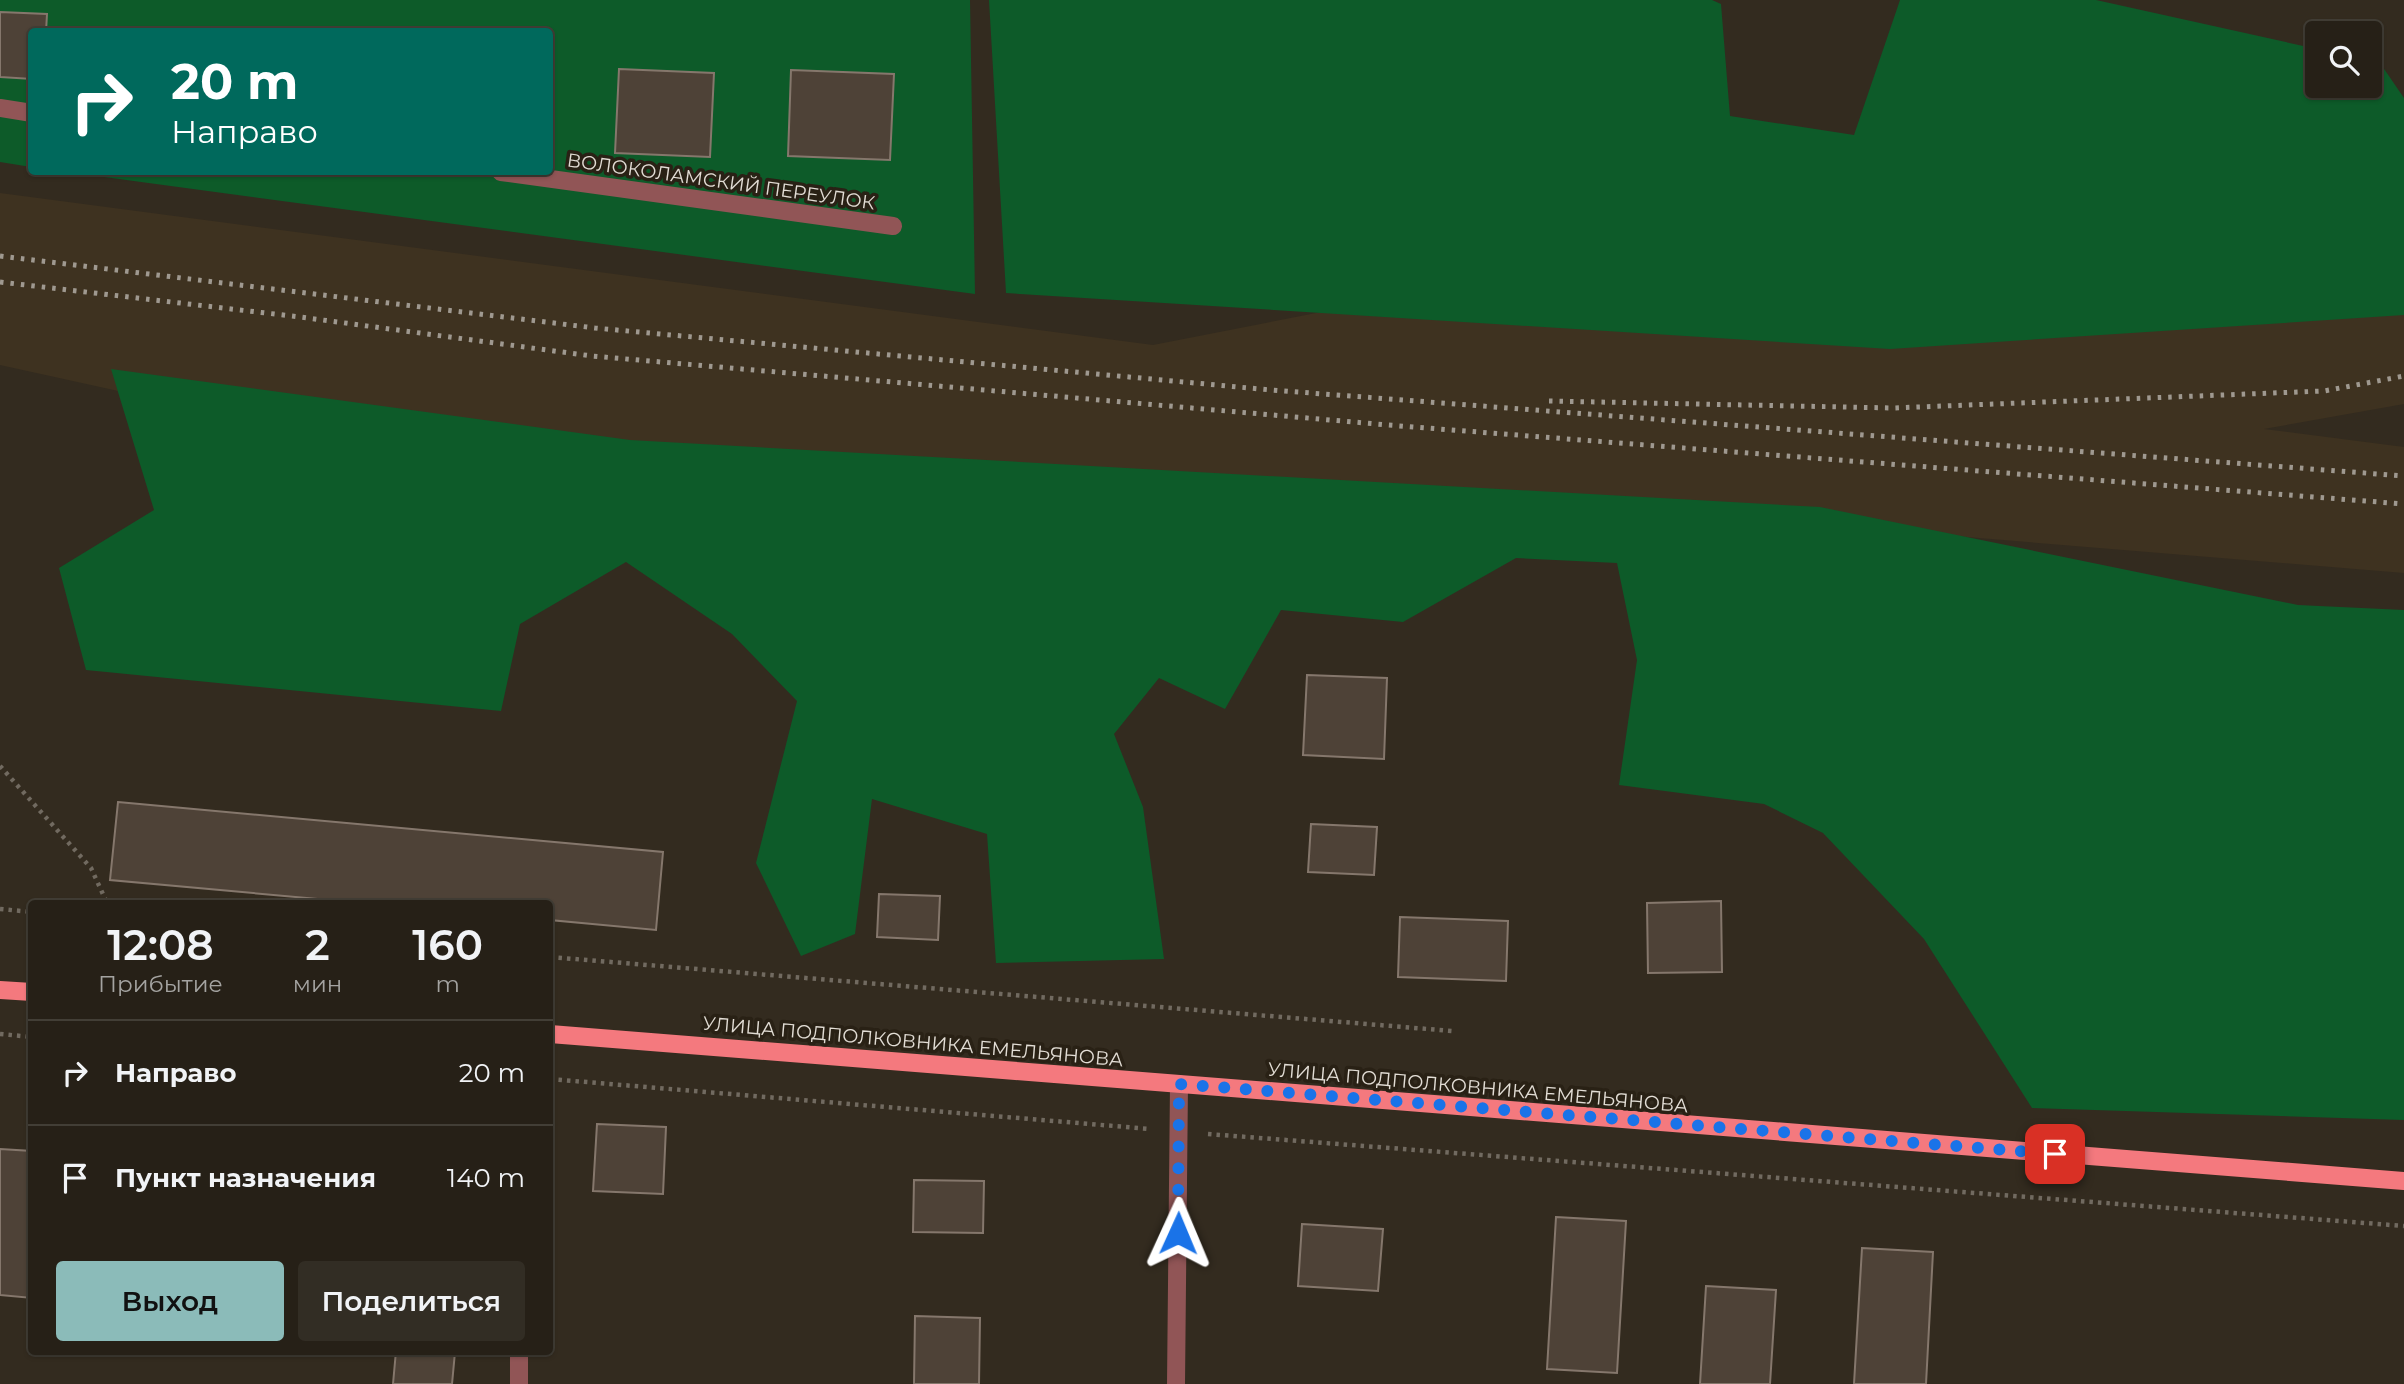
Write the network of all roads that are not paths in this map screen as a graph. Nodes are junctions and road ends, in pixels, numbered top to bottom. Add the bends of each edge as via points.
1 (0, 108) edge
2 (28, 112) edge
3 (523, 175) edge
4 (893, 226) dead end
5 (0, 989) edge
6 (28, 992) edge
7 (553, 1034) edge
8 (1179, 1084) junction
9 (2404, 1181) edge
10 (519, 1355) edge
11 (519, 1384) edge
12 (1177, 1384) edge

1 - 2 street
3 - 4 street, ВОЛОКОЛАМСКИЙ ПЕРЕУЛОК
5 - 6 main road
7 - 8 main road, УЛИЦА ПОДПОЛКОВНИКА ЕМЕЛЬЯНОВА
8 - 9 main road, УЛИЦА ПОДПОЛКОВНИКА ЕМЕЛЬЯНОВА
8 - 12 street
10 - 11 street

